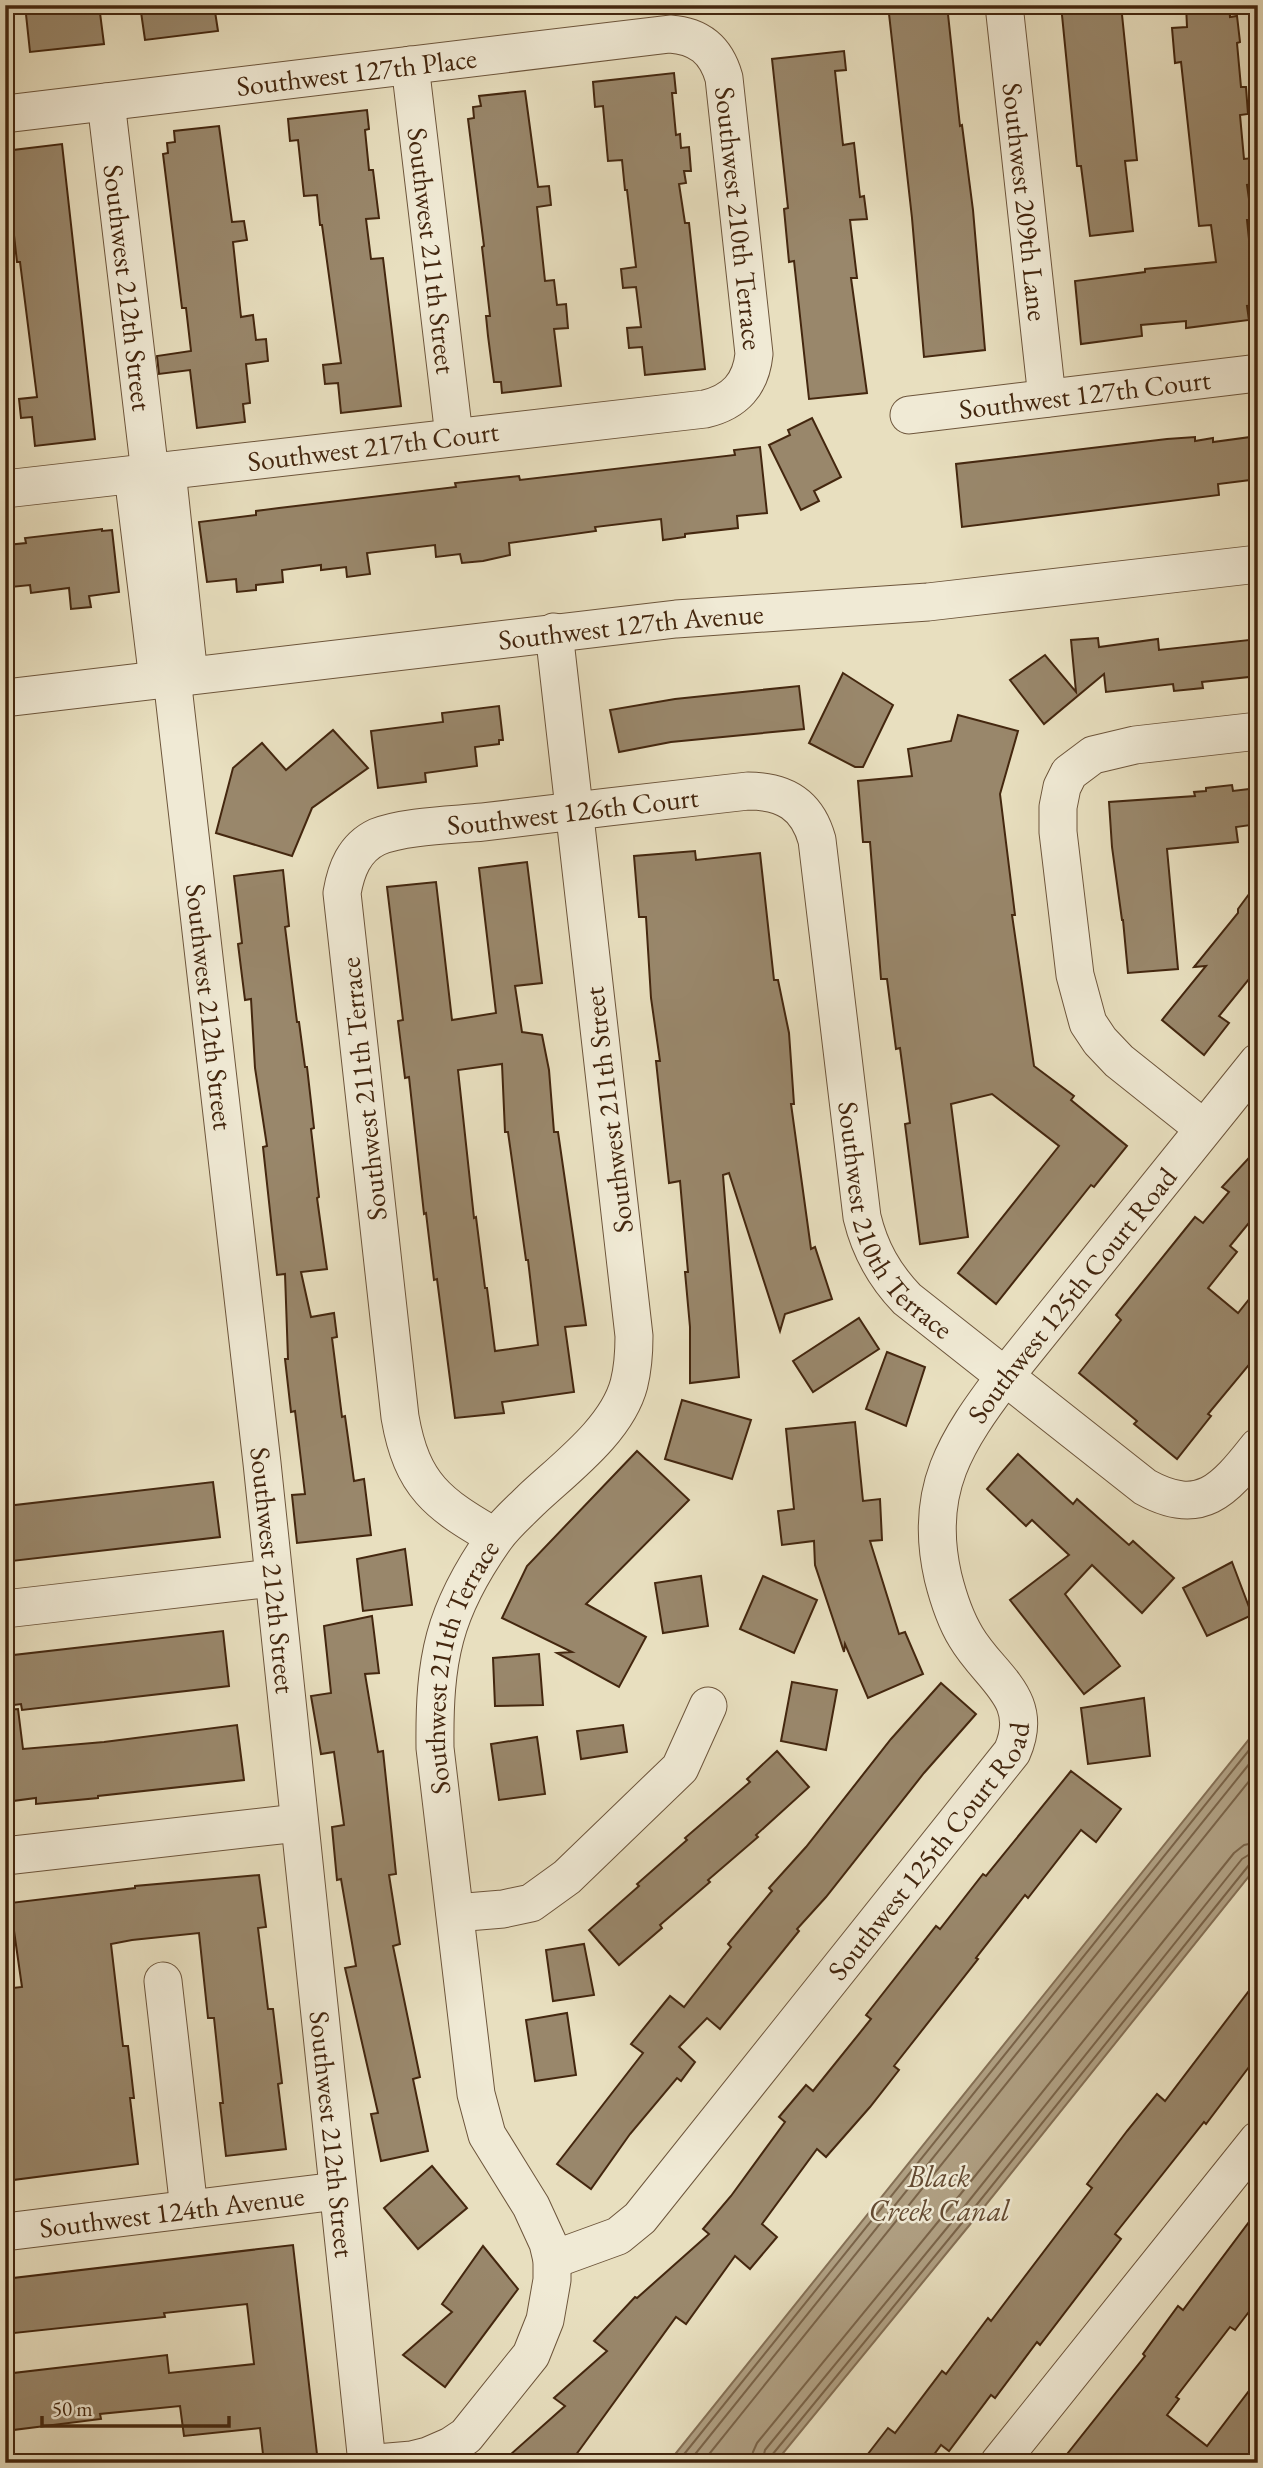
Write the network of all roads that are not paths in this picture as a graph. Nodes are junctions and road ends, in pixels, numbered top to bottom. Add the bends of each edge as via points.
1 (1004, 5) edge
2 (704, 44) joint
3 (411, 65) junction
4 (106, 102) junction
5 (5, 114) edge
6 (1258, 373) edge
7 (738, 394) joint
8 (1047, 398) junction
9 (909, 415) dead end
10 (454, 436) junction
11 (150, 473) junction
12 (5, 489) edge
13 (1258, 564) edge
14 (554, 632) junction
15 (173, 678) junction
16 (5, 698) edge
17 (1258, 731) edge
18 (792, 801) joint
19 (572, 811) junction
20 (357, 852) joint
21 (1258, 1062) edge
22 (1203, 1128) junction
23 (1006, 1375) junction
24 (1258, 1447) edge
25 (495, 1537) junction
26 (273, 1577) junction
27 (5, 1609) edge
28 (708, 1706) dead end
29 (298, 1823) junction
30 (5, 1856) edge
31 (455, 1913) junction
32 (163, 1981) dead end
33 (1258, 2140) edge
34 (337, 2191) junction
35 (189, 2208) junction
36 (5, 2232) edge
37 (552, 2260) junction
38 (367, 2463) edge
39 (377, 2463) edge
40 (999, 2463) edge

1 - 8 street, Southwest 209th Lane
2 - 3 street, Southwest 127th Place via 670,34
2 - 7 street, Southwest 210th Terrace via 720,63 724,78 754,354 753,368
3 - 4 street, Southwest 127th Place
3 - 10 street, Southwest 211th Street
4 - 5 street, Southwest 127th Place
4 - 11 street, Southwest 212th Street
6 - 8 street, Southwest 127th Court
7 - 10 street, Southwest 217th Court via 705,409
8 - 9 street, Southwest 127th Court
10 - 11 street, Southwest 217th Court
11 - 12 street, Southwest 217th Court
11 - 15 street, Southwest 212th Street
13 - 14 street, Southwest 127th Avenue via 928,602
14 - 15 street, Southwest 127th Avenue
14 - 19 street, Southwest 211th Street
15 - 16 street, Southwest 127th Avenue
15 - 26 street, Southwest 212th Street
17 - 22 street via 1093,755 1069,773 1058,807 1075,975 1088,1023 1119,1061
18 - 19 street, Southwest 126th Court via 748,792
18 - 23 street, Southwest 210th Terrace via 808,818 817,840 867,1237 879,1264 907,1299
19 - 20 street, Southwest 126th Court via 393,833
19 - 25 street, Southwest 211th Street via 634,1360 629,1385 604,1430
20 - 25 street, Southwest 211th Terrace via 345,879 342,909 405,1446 417,1472 443,1505
21 - 22 street, Southwest 125th Court Road
22 - 23 street, Southwest 125th Court Road
23 - 24 street, Southwest 210th Terrace via 1162,1496 1176,1500 1213,1494
23 - 37 street, Southwest 125th Court Road via 974,1418 951,1461 938,1507 937,1532 939,1560 956,1617 977,1653 1008,1688 1019,1714 1012,1752 640,2218 618,2236
25 - 31 street, Southwest 211th Terrace via 451,1614 436,1679 435,1748
26 - 27 street
26 - 29 street, Southwest 212th Street
28 - 31 street via 680,1768 549,1892 516,1908
29 - 30 street
29 - 34 street, Southwest 212th Street
31 - 37 street, Southwest 211th Terrace via 481,2116 491,2144 541,2225
32 - 35 street
33 - 40 street
34 - 35 street, Southwest 124th Avenue
34 - 38 street, Southwest 212th Street
35 - 36 street, Southwest 124th Avenue
37 - 39 street via 549,2302 531,2355 466,2436 440,2452

